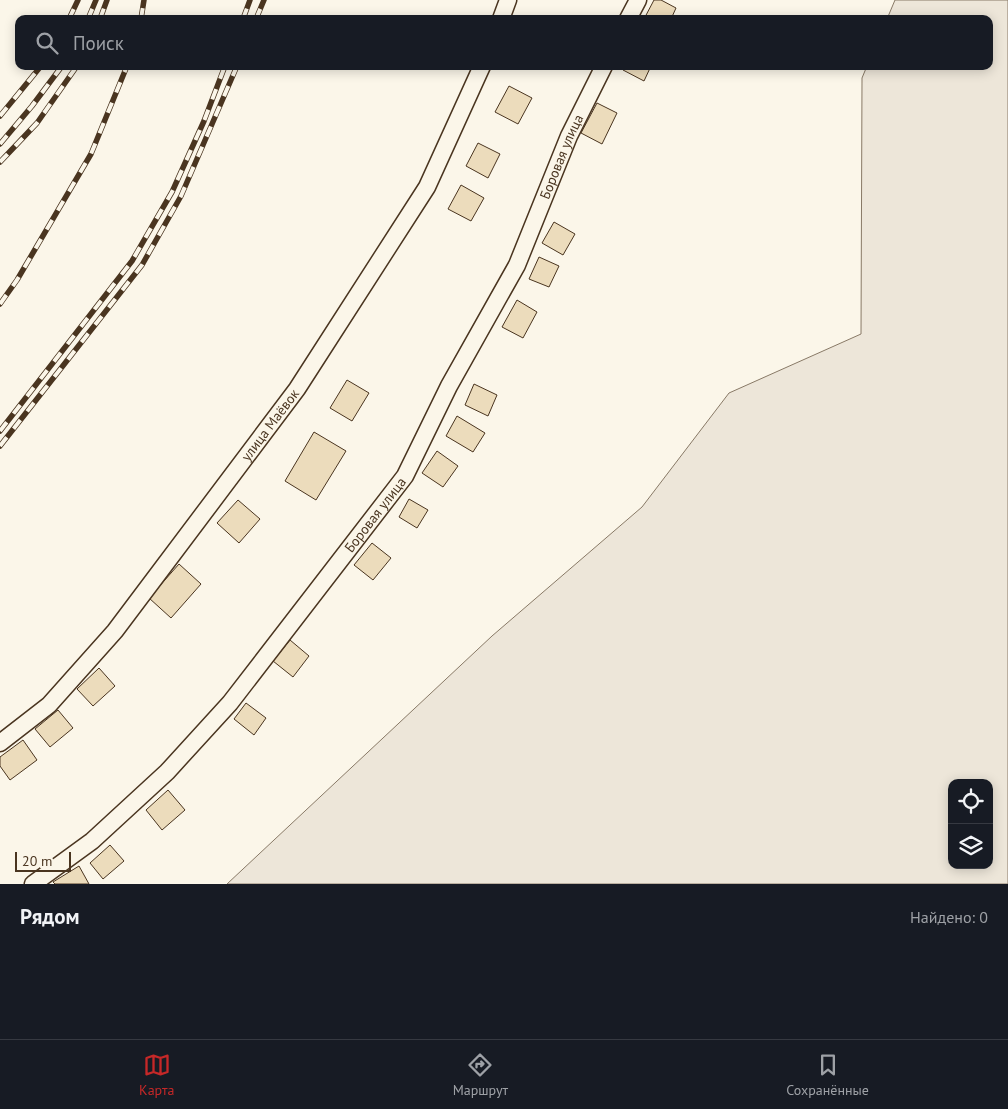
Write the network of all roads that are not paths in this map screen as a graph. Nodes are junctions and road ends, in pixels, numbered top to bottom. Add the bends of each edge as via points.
1 (508, 0) edge
2 (638, 0) edge
3 (502, 15) edge
4 (630, 15) edge
5 (480, 70) edge
6 (602, 70) edge
7 (0, 743) edge
8 (34, 884) edge

1 - 3 street
2 - 4 street
5 - 7 street, улица Маёвок via 427,187 297,389 115,631 49,705
6 - 8 street, Боровая улица via 569,136 517,264 449,386 404,476 230,703 167,772 92,840

